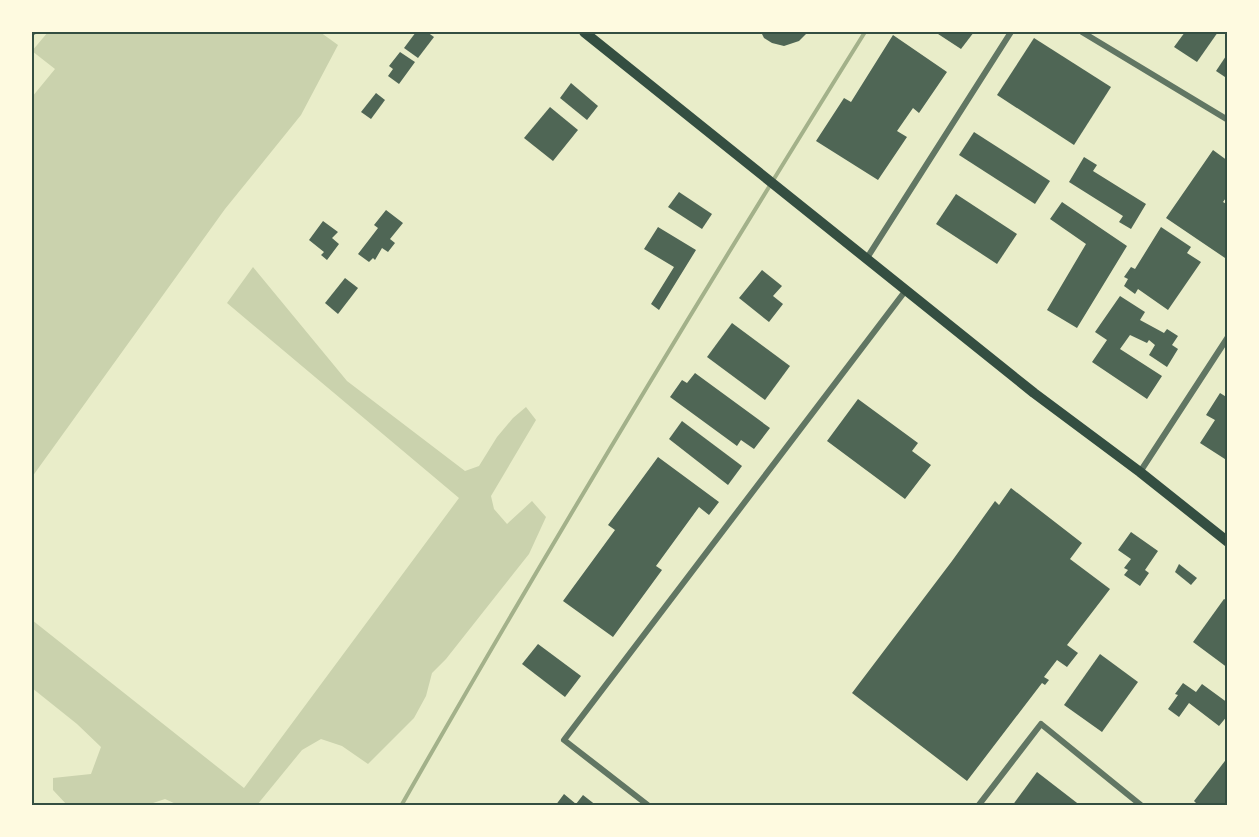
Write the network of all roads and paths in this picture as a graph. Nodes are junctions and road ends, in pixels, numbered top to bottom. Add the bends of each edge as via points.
1 (584, 32) edge
2 (1011, 32) edge
3 (1082, 32) edge
4 (1227, 120) edge
5 (867, 258) junction
6 (906, 290) junction
7 (1227, 337) edge
8 (1140, 472) junction
9 (1227, 542) edge
10 (649, 806) edge
11 (978, 806) edge
12 (1142, 806) edge

1 - 5 main road
2 - 5 street
3 - 4 street
5 - 6 main road
6 - 8 main road
6 - 10 street via 564,740
7 - 8 street
8 - 9 main road
11 - 12 street via 1041,724

